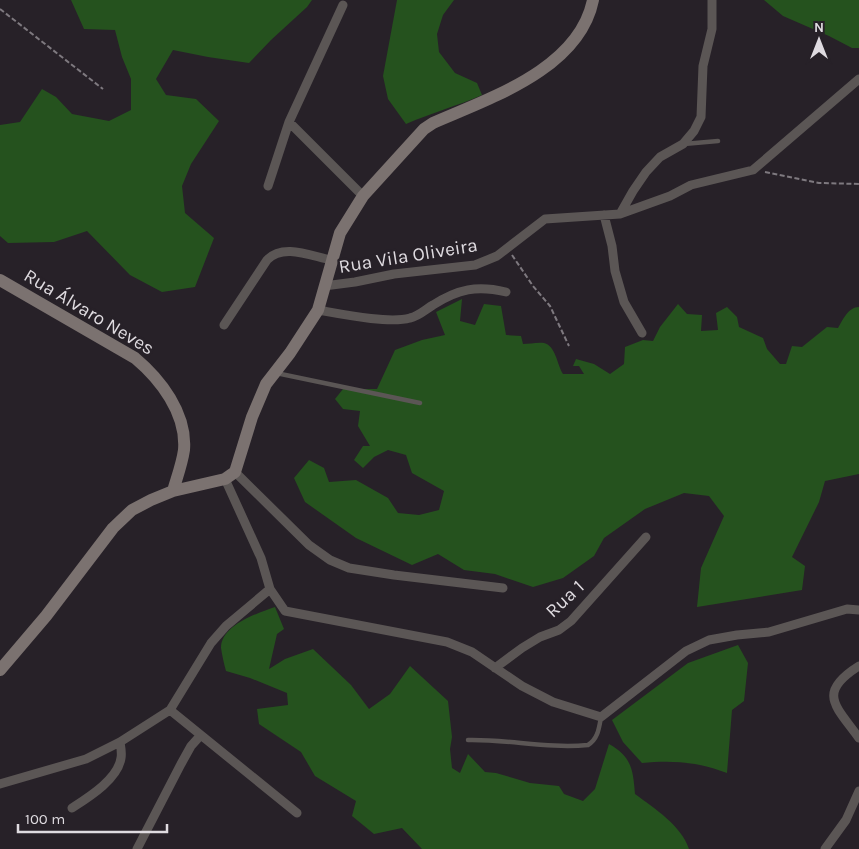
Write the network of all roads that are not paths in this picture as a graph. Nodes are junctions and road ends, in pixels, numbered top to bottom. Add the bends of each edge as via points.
1 (593, 0) edge
2 (712, 0) edge
3 (343, 5) dead end
4 (859, 79) edge
5 (289, 122) junction
6 (718, 141) dead end
7 (683, 144) junction
8 (268, 186) dead end
9 (363, 196) junction
10 (620, 214) junction
11 (604, 216) junction
12 (331, 260) junction
13 (0, 280) edge
14 (324, 286) junction
15 (506, 292) dead end
16 (318, 310) junction
17 (224, 325) dead end
18 (642, 333) dead end
19 (275, 373) junction
20 (420, 403) dead end
21 (230, 476) junction
22 (173, 490) junction
23 (646, 537) dead end
24 (503, 588) dead end
25 (270, 589) junction
26 (859, 610) edge
27 (859, 666) edge
28 (495, 668) junction
29 (0, 670) edge
30 (170, 710) junction
31 (602, 717) junction
32 (200, 736) junction
33 (859, 738) edge
34 (468, 740) dead end
35 (120, 742) junction
36 (0, 784) edge
37 (859, 791) edge
38 (72, 808) dead end
39 (297, 813) dead end
40 (137, 849) edge
41 (825, 849) edge

1 - 9 street via 585,25 558,57 530,78 424,129
2 - 7 street via 712,29 703,66 701,117
3 - 5 street
4 - 10 street, Rua Vila Oliveira via 753,170 691,185
5 - 8 street
5 - 9 street
6 - 7 lane
7 - 10 street via 660,157 633,191
9 - 12 street via 340,233
10 - 11 street, Rua Vila Oliveira
11 - 14 street, Rua Vila Oliveira via 545,219 497,256 475,265
11 - 18 street via 620,292
12 - 14 street
12 - 17 street via 286,251 272,254
13 - 22 street, Rua Álvaro Neves via 135,358 161,384 183,433 184,449
14 - 16 street
15 - 16 street via 478,289 457,292 416,316 399,319
16 - 19 street
19 - 20 lane
19 - 21 street via 266,384
21 - 22 street
21 - 24 street via 309,545 330,560 349,568
21 - 25 street
22 - 29 street via 132,510 113,528
23 - 28 street, Rua 1 via 571,621 522,648
25 - 28 street via 285,611 447,642 472,652
25 - 30 street via 211,643
26 - 31 street via 847,609 769,632 709,640 686,651
27 - 33 street via 837,684 833,696 835,706
28 - 31 street via 553,702
30 - 32 street
30 - 35 street
31 - 34 lane via 597,735 588,745 550,746
32 - 39 street
32 - 40 street via 191,746
35 - 36 street via 86,759
35 - 38 street via 121,760 113,775
37 - 41 street via 846,820

